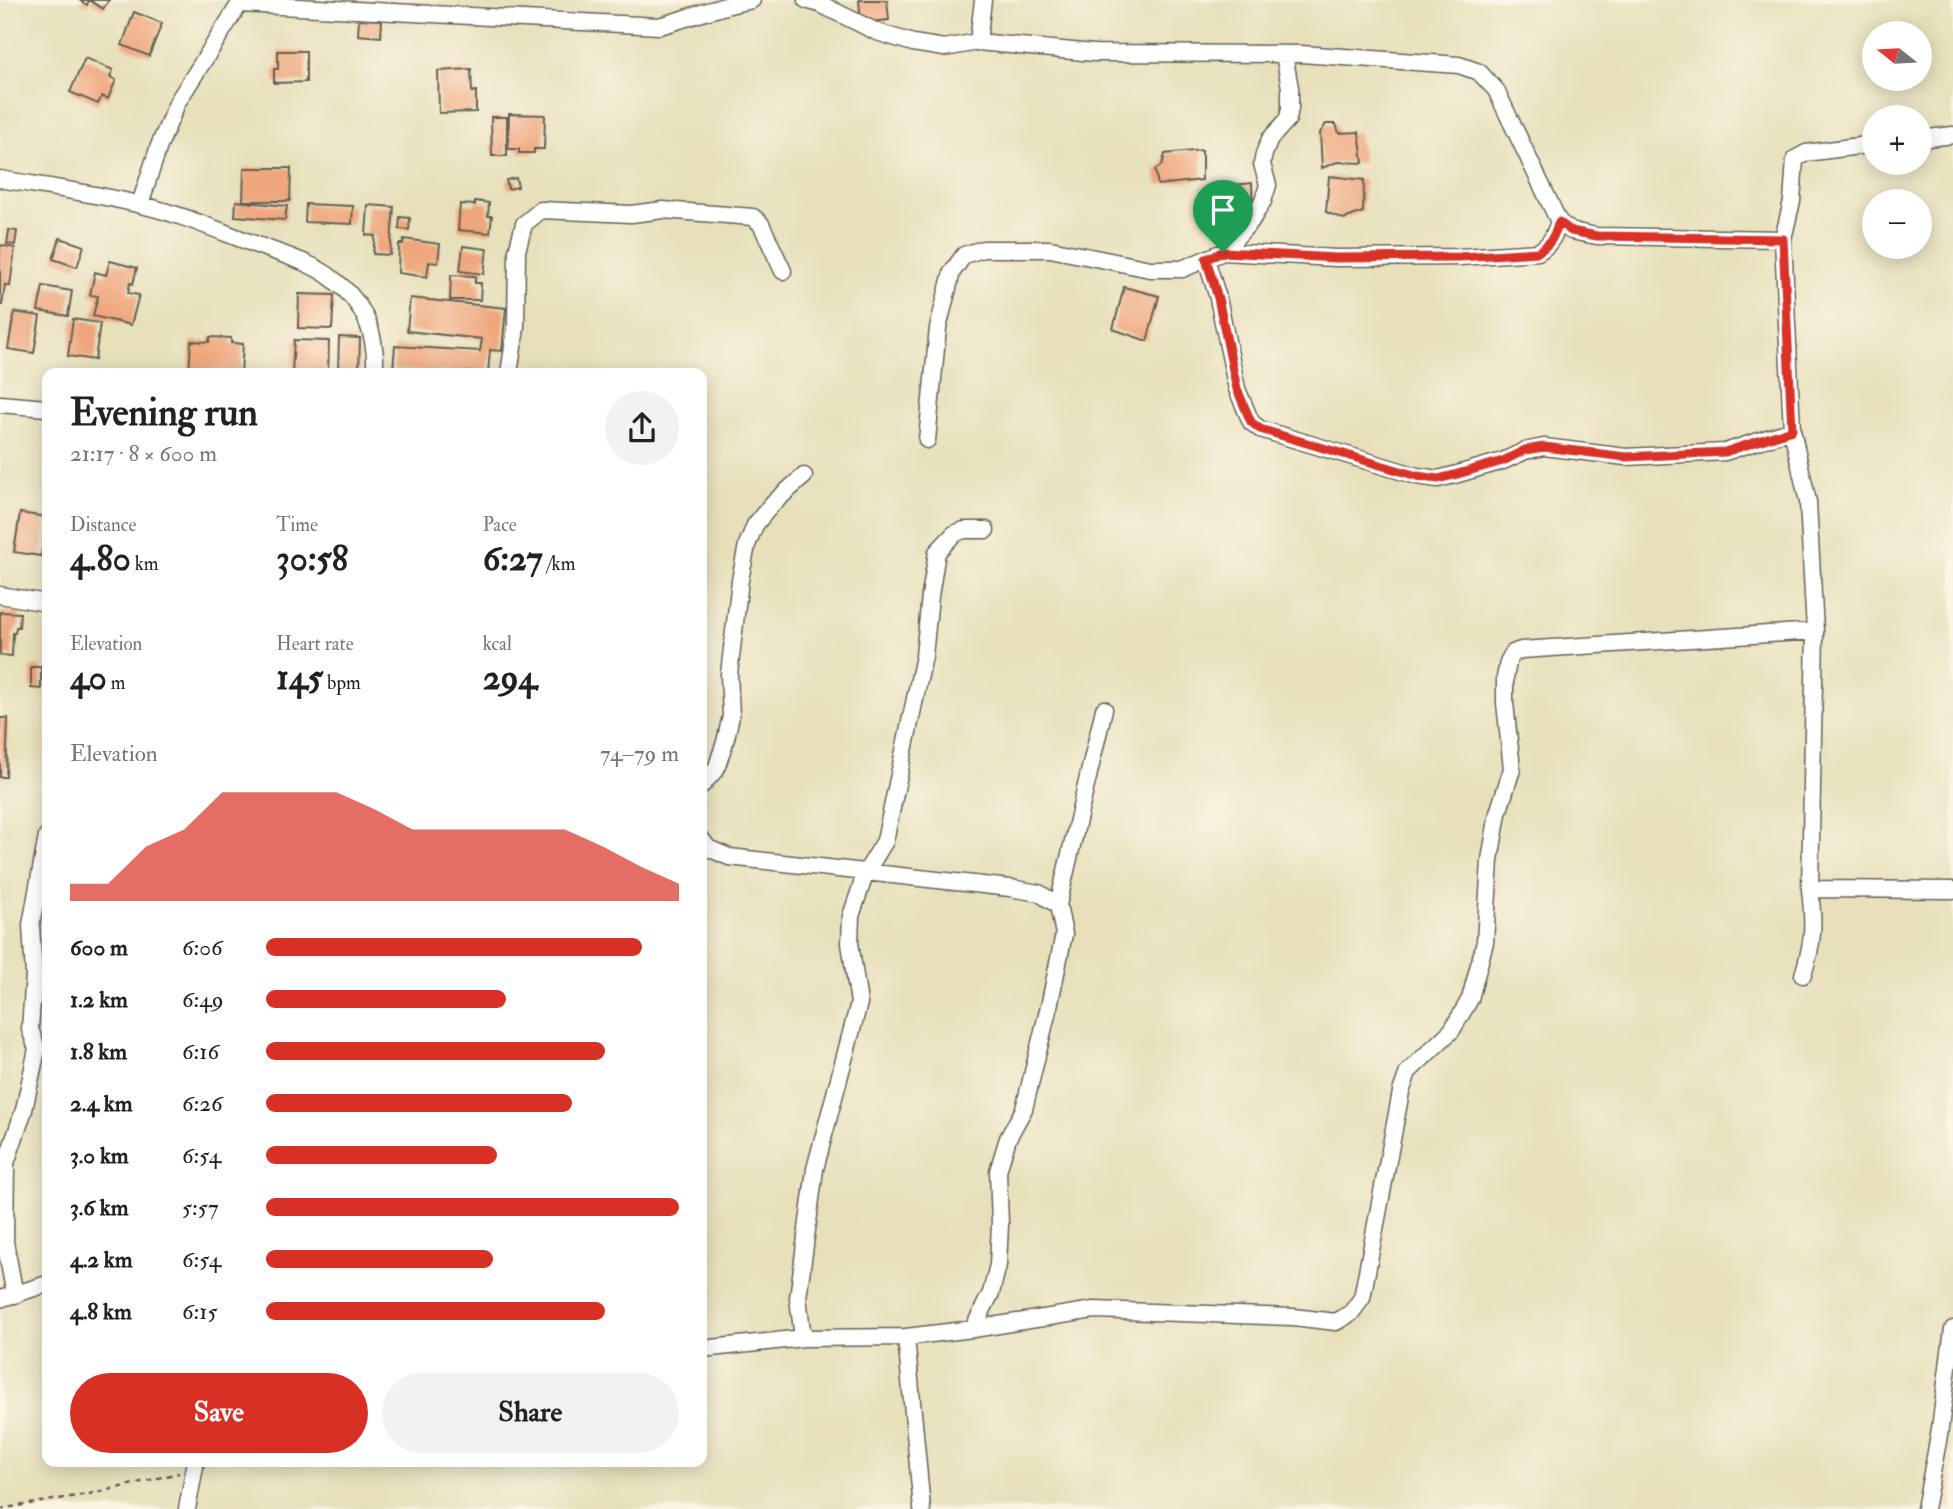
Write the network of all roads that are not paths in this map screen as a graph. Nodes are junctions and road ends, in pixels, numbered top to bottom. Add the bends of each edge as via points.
1 (752, 0) edge
2 (806, 0) edge
3 (983, 0) edge
4 (241, 2) edge
5 (978, 41) junction
6 (1284, 54) junction
7 (1953, 135) edge
8 (1932, 138) edge
9 (1862, 146) edge
10 (0, 178) edge
11 (140, 204) junction
12 (1559, 222) junction
13 (1783, 239) junction
14 (1223, 252) junction
15 (1206, 259) junction
16 (783, 271) dead end
17 (375, 368) edge
18 (510, 368) edge
19 (0, 404) edge
20 (42, 408) edge
21 (1792, 430) junction
22 (927, 440) dead end
23 (804, 476) dead end
24 (986, 530) dead end
25 (0, 595) edge
26 (42, 602) edge
27 (1815, 631) junction
28 (1104, 709) dead end
29 (707, 779) edge
30 (707, 847) edge
31 (42, 864) edge
32 (866, 872) junction
33 (1810, 889) junction
34 (1953, 890) edge
35 (1058, 905) junction
36 (1803, 975) dead end
37 (42, 1286) edge
38 (7, 1297) edge
39 (973, 1329) junction
40 (1953, 1329) edge
41 (906, 1337) junction
42 (803, 1338) junction
43 (707, 1348) edge
44 (195, 1467) edge
45 (187, 1509) edge
46 (922, 1509) edge
47 (1925, 1509) edge

1 - 4 street via 659,26
2 - 5 street via 913,43 944,48
3 - 5 street
4 - 11 street via 178,101
5 - 6 street via 1094,53
6 - 12 street via 1459,65 1479,72 1496,90
6 - 14 street via 1290,108 1264,154 1268,186 1251,220
7 - 8 street
9 - 13 street via 1806,153 1795,159
10 - 11 street
11 - 17 street via 302,262 333,278 369,322
12 - 13 street via 1571,231 1597,236
12 - 14 street via 1554,237 1538,252 1336,258
13 - 21 street
14 - 15 street
15 - 21 street via 1237,389 1251,422 1260,429 1417,476 1438,479 1544,447 1626,457 1725,452
15 - 22 street via 1182,269 1150,269 1050,249 982,249 964,255 952,272 938,328
16 - 18 street via 761,224 753,217 663,210 631,214 541,210 524,224 517,251 516,328
19 - 20 street
21 - 27 street via 1808,502
23 - 29 street via 771,505 747,545 729,674 731,716 716,769
24 - 32 street via 954,534 937,552 924,656 885,841
25 - 26 street
27 - 33 street
27 - 39 street via 1513,653 1505,678 1512,769 1490,860 1485,942 1470,999 1452,1030 1408,1072 1362,1298 1351,1313 1336,1321 1094,1310
28 - 35 street
30 - 32 street via 729,857
31 - 38 street via 31,925 30,1029 37,1049 6,1163
32 - 35 street via 1038,893
32 - 42 street via 851,916 859,1003 815,1169 798,1298
33 - 34 street
33 - 36 street via 1814,927
35 - 39 street via 1064,934 1050,1002 1024,1109 1008,1138 998,1171 998,1265 991,1293
37 - 38 street
39 - 41 street
40 - 47 street
41 - 42 street
41 - 46 street
42 - 43 street
44 - 45 street

